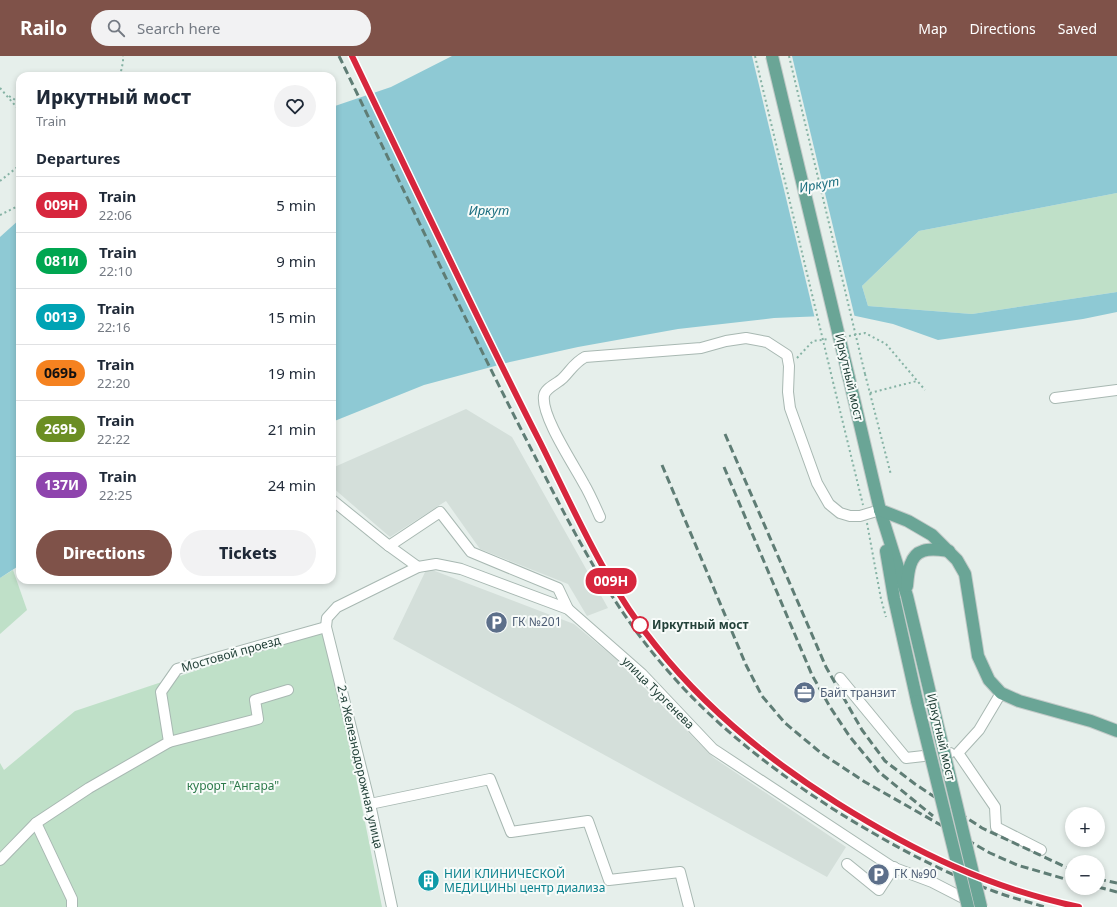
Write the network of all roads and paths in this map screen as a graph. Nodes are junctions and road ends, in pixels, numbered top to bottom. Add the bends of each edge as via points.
1 (123, 56) edge
2 (755, 56) edge
3 (772, 56) edge
4 (789, 56) edge
5 (121, 72) edge
6 (0, 88) edge
7 (6, 95) junction
8 (16, 101) edge
9 (16, 106) edge
10 (16, 168) edge
11 (0, 181) edge
12 (16, 208) edge
13 (0, 215) edge
14 (843, 337) dead end
15 (836, 338) dead end
16 (789, 366) junction
17 (916, 381) junction
18 (925, 390) dead end
19 (1117, 390) edge
20 (870, 393) junction
21 (1055, 398) dead end
22 (891, 475) dead end
23 (336, 503) edge
24 (880, 510) junction
25 (865, 514) junction
26 (600, 517) dead end
27 (389, 546) junction
28 (948, 551) junction
29 (418, 567) junction
30 (907, 596) junction
31 (568, 609) junction
32 (887, 622) dead end
33 (326, 627) junction
34 (840, 678) dead end
35 (288, 690) dead end
36 (1001, 693) junction
37 (1117, 731) edge
38 (169, 742) junction
39 (958, 752) junction
40 (370, 804) junction
41 (36, 823) junction
42 (1041, 850) dead end
43 (0, 860) edge
44 (847, 864) dead end
45 (894, 867) junction
46 (72, 907) edge
47 (392, 907) edge
48 (689, 907) edge
49 (968, 907) edge
50 (981, 907) edge

1 - 5 path
2 - 25 path, bridge
3 - 24 main road, Иркутный мост, bridge
4 - 20 path, bridge
6 - 7 path
7 - 8 path
7 - 9 path
10 - 11 path
12 - 13 path
14 - 17 path via 865,333 886,344
15 - 16 path via 813,341
16 - 25 street via 790,408 817,483 829,504 840,513 850,516
16 - 26 street via 787,355 767,342 746,338 701,348 585,357 577,362 563,378 547,390 544,405 550,422 586,486
17 - 18 path
17 - 20 path
19 - 21 street
20 - 22 path
23 - 27 street
24 - 25 street
24 - 28 main road via 908,521 932,535
24 - 30 main road, Иркутный мост
24 - 49 main road, Иркутный мост, bridge via 894,598 917,702
25 - 32 path
27 - 29 street
27 - 31 street via 440,512 471,552 558,588
28 - 30 main road via 922,551 914,558 908,571
28 - 36 main road via 965,574 978,656 989,680
29 - 31 street, улица Тургенева via 436,564 461,569
29 - 33 street, улица Тургенева via 337,607 327,618
30 - 50 main road, Иркутный мост, bridge
31 - 45 street, улица Тургенева via 642,674 713,749
33 - 38 street, Мостовой проезд via 177,669 161,692
33 - 40 street, 2-я Железнодорожная улица
34 - 39 street via 906,758
35 - 38 street via 255,700 258,719
36 - 37 main road
36 - 39 street via 979,730
38 - 41 street via 89,788
39 - 42 street via 995,807 996,827
40 - 47 street, 2-я Железнодорожная улица
40 - 48 street via 490,779 511,832 588,820 609,880 680,872
41 - 43 street
41 - 46 street via 72,899
44 - 45 street via 879,890
45 - 50 street, улица Тургенева via 932,882

